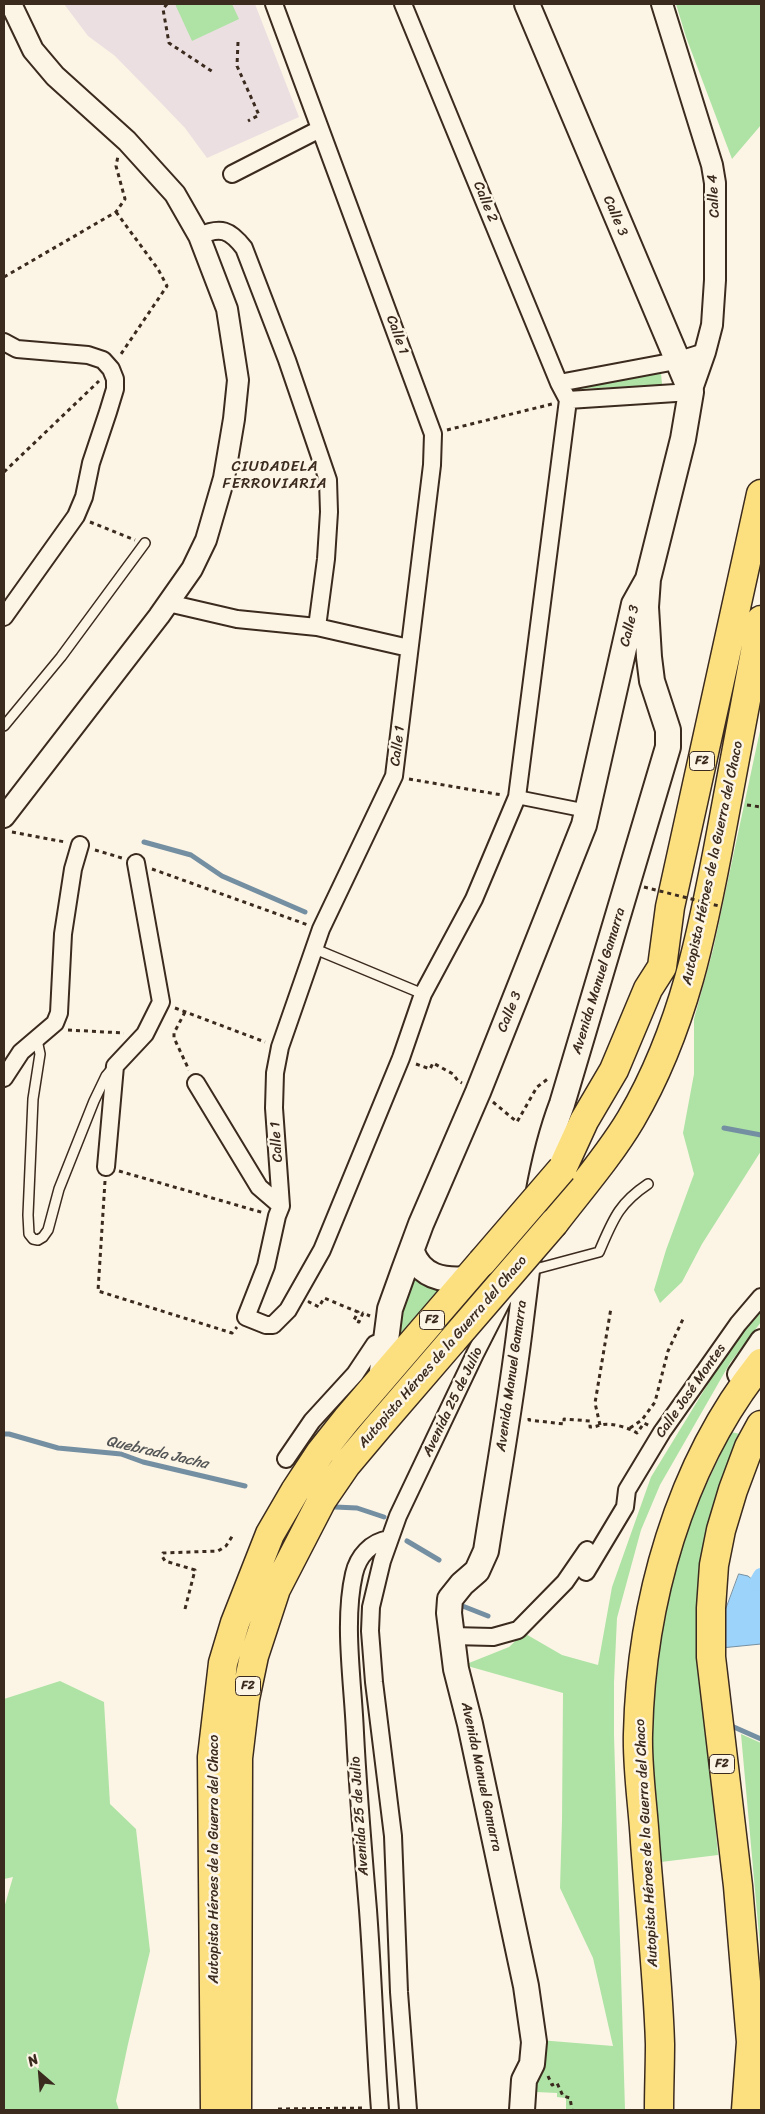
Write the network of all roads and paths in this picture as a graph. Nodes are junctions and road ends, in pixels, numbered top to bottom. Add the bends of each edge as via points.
1 (12, 4) edge
2 (167, 4) edge
3 (274, 4) edge
4 (403, 4) edge
5 (527, 4) edge
6 (662, 4) edge
7 (238, 42) dead end
8 (213, 72) dead end
9 (248, 121) dead end
10 (320, 129) junction
11 (127, 141) junction
12 (232, 174) dead end
13 (200, 236) junction
14 (4, 277) edge
15 (4, 342) edge
16 (705, 352) junction
17 (676, 362) junction
18 (559, 383) junction
19 (691, 392) junction
20 (568, 400) junction
21 (433, 434) junction
22 (761, 494) edge
23 (76, 516) junction
24 (145, 543) joint
25 (648, 579) junction
26 (168, 603) junction
27 (4, 617) edge
28 (761, 620) edge
29 (317, 627) junction
30 (410, 648) junction
31 (4, 726) edge
32 (394, 776) junction
33 (517, 797) junction
34 (587, 811) junction
35 (4, 816) edge
36 (4, 831) edge
37 (80, 845) junction
38 (136, 862) junction
39 (644, 887) dead end
40 (719, 906) dead end
41 (321, 929) junction
42 (315, 949) junction
43 (423, 994) junction
44 (161, 1002) junction
45 (185, 1012) junction
46 (145, 1034) junction
47 (37, 1040) junction
48 (280, 1047) junction
49 (401, 1058) junction
50 (115, 1066) junction
51 (553, 1074) dead end
52 (4, 1078) edge
53 (196, 1083) joint
54 (470, 1087) dead end
55 (491, 1100) dead end
56 (106, 1168) junction
57 (648, 1184) dead end
58 (279, 1211) junction
59 (412, 1252) junction
60 (475, 1270) junction
61 (526, 1272) junction
62 (296, 1297) junction
63 (761, 1297) edge
64 (611, 1308) dead end
65 (246, 1318) junction
66 (684, 1319) dead end
67 (387, 1335) junction
68 (761, 1340) edge
69 (761, 1363) edge
70 (382, 1379) junction
71 (530, 1411) dead end
72 (600, 1425) junction
73 (761, 1425) edge
74 (630, 1428) junction
75 (662, 1432) junction
76 (708, 1449) junction
77 (286, 1458) dead end
78 (627, 1490) junction
79 (233, 1535) dead end
80 (389, 1539) junction
81 (586, 1572) dead end
82 (185, 1608) dead end
83 (452, 1636) junction
84 (545, 2068) dead end
85 (278, 2109) edge
86 (380, 2109) edge
87 (215, 2110) edge
88 (237, 2110) edge
89 (408, 2110) edge
90 (522, 2110) edge
91 (572, 2110) edge
92 (659, 2110) edge
93 (746, 2110) edge

1 - 11 street via 33,50 55,76
2 - 8 path via 163,9 169,43
3 - 10 street, Calle 1
4 - 18 street, Calle 2
5 - 17 main road, Calle 3
6 - 16 street, Calle 4 via 712,164 715,184 715,280 712,325
7 - 9 path via 236,66 260,115
10 - 12 street
10 - 21 street, Calle 1
11 - 13 street via 175,194
11 - 14 path via 119,152 116,166 124,199 116,212
13 - 26 street via 227,309 238,380 224,478 206,540 192,569
13 - 29 street via 222,230 232,234 244,248 328,480 326,559
15 - 23 street via 17,349 88,355 103,360 111,369 115,389
16 - 17 street
16 - 19 street, Calle 4
17 - 18 street
17 - 19 main road, Calle 3
18 - 20 street, Calle 2
19 - 20 street
19 - 25 main road, Calle 3 via 683,438
20 - 21 path
20 - 33 street
21 - 30 street, Calle 1
22 - 60 highway, Autopista Héroes de la Guerra del Chaco / F2, bridge via 670,907 662,967 648,990 614,1070 584,1120 562,1169
23 - 24 path
23 - 27 street
24 - 31 lane via 61,657
25 - 34 main road, Calle 3 via 634,604
25 - 61 main road, Avenida Manuel Gamarra via 649,656 652,681 668,730 668,747 550,1136
26 - 29 street via 237,619
26 - 35 street
28 - 88 highway, Autopista Héroes de la Guerra del Chaco / F2, bridge via 696,958 682,1006 631,1120 554,1223 371,1435 322,1500 276,1589 254,1656 238,1758
29 - 30 street
30 - 32 street, Calle 1
32 - 33 path
32 - 41 street, Calle 1
33 - 34 street
33 - 43 street via 474,899
34 - 59 main road, Calle 3 via 486,1074
36 - 37 path
37 - 38 path
37 - 47 street via 63,934 59,1013 55,1023
38 - 41 path
38 - 44 street
39 - 40 path, bridge
41 - 42 street, Calle 1
42 - 43 lane
42 - 48 street, Calle 1
43 - 49 street
44 - 45 path
44 - 46 street
45 - 48 path
45 - 53 path via 174,1038
46 - 47 path via 64,1029
46 - 50 street
47 - 50 lane via 40,1054 33,1099 28,1215 29,1234 33,1239 38,1240 48,1230 59,1189 94,1101 106,1076
47 - 52 street via 21,1052
48 - 58 street, Calle 1 via 274,1090
49 - 54 path via 430,1069 433,1063
49 - 62 street via 322,1250
50 - 56 street
51 - 55 path via 537,1087 517,1122
53 - 58 street via 259,1187
56 - 58 path
56 - 65 path via 98,1291 232,1333
57 - 61 lane via 617,1211 599,1252
58 - 65 street, Calle 1 via 266,1266
59 - 60 main road via 415,1261 427,1274 449,1280
59 - 67 main road, Calle 3 via 390,1310
60 - 70 highway, Autopista Héroes de la Guerra del Chaco / F2
61 - 80 street, Avenida 25 de Julio via 503,1300 475,1354
61 - 83 main road, Avenida Manuel Gamarra via 486,1551 476,1571 450,1599
62 - 65 street via 273,1325
62 - 67 path via 304,1301 308,1292 313,1294 310,1302 319,1307 324,1298 358,1312 354,1320 359,1322 363,1313 370,1316 367,1323
63 - 75 street, Calle José Montes via 738,1324
64 - 72 path via 595,1404
66 - 74 path via 668,1352 655,1402 642,1420
67 - 70 main road, Calle 3
67 - 77 street via 375,1344 355,1374 312,1421
68 - 76 street via 731,1384
69 - 76 highway, Autopista Héroes de la Guerra del Chaco
70 - 87 highway, Autopista Héroes de la Guerra del Chaco / F2 via 320,1453 270,1534 249,1583 223,1663 212,1757
71 - 72 path via 529,1420 564,1424 564,1419 590,1421 590,1427
72 - 74 path
73 - 93 highway, F2 via 733,1490 721,1530 711,1608 711,1657 738,1886 751,2042
74 - 75 path via 637,1433 644,1422
75 - 78 street, Calle José Montes
76 - 92 highway, Autopista Héroes de la Guerra del Chaco via 671,1533 652,1604 642,1668 638,1736 660,2044
78 - 81 street, Calle José Montes via 624,1507
78 - 83 street, Calle José Montes via 565,1582 518,1630 493,1636
79 - 82 path via 218,1551 163,1553 165,1561 195,1570
80 - 86 street, Avenida 25 de Julio via 378,1541 360,1560 354,1573 350,1617 358,1801
80 - 89 street, Avenida 25 de Julio via 373,1591 370,1631 394,1836 399,1992
83 - 90 main road, Avenida Manuel Gamarra via 456,1669 526,1986 534,2042 532,2064 524,2080
84 - 91 path via 552,2085 557,2083 563,2096 570,2098
85 - 86 path

